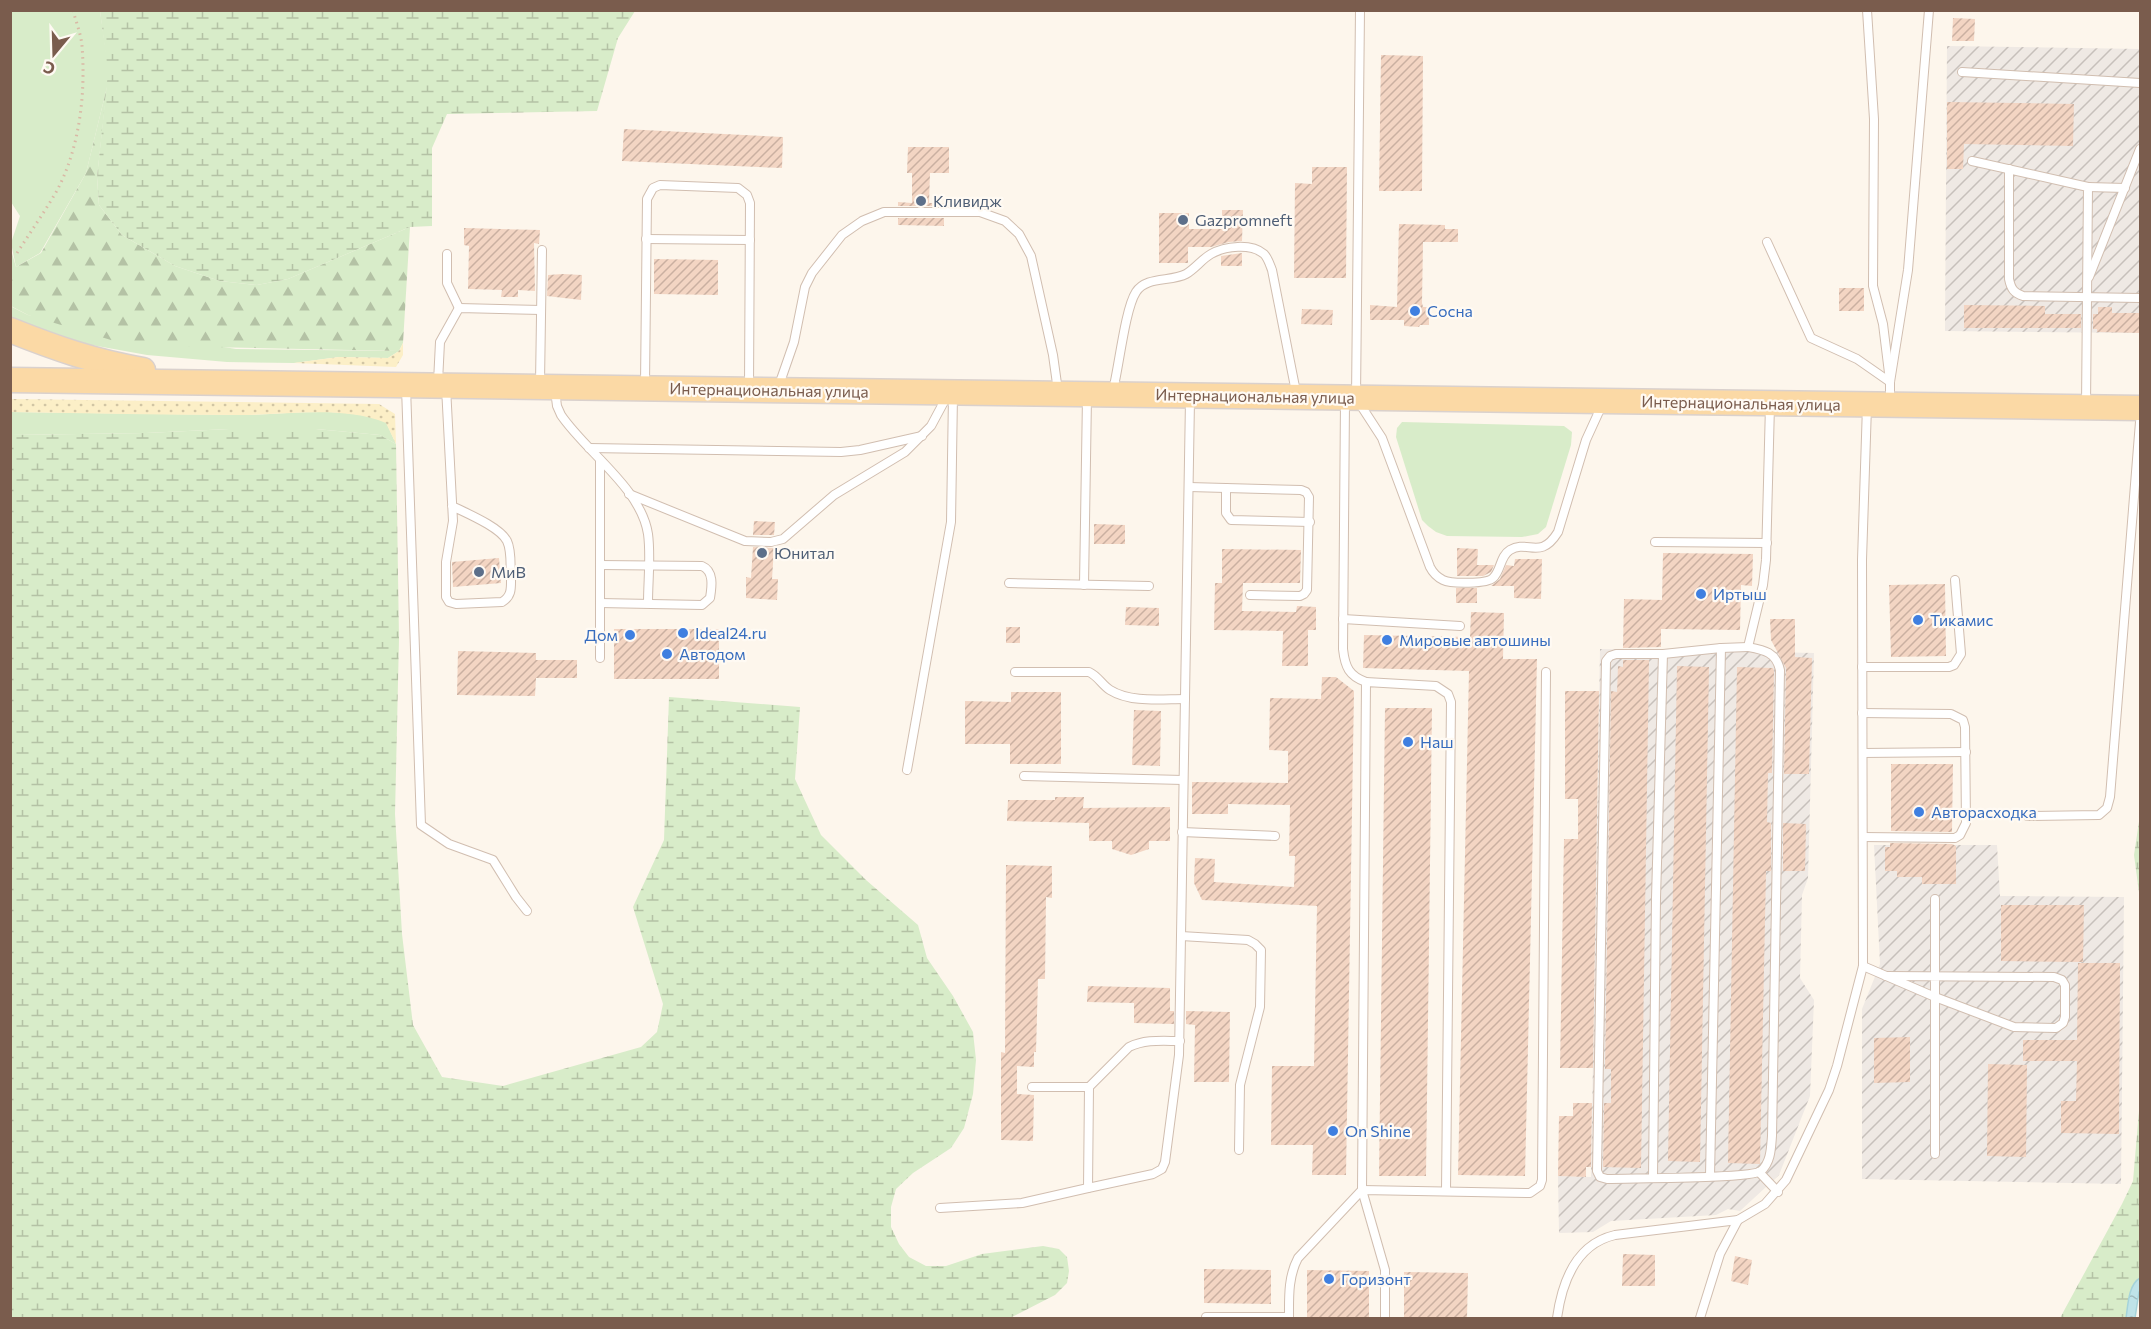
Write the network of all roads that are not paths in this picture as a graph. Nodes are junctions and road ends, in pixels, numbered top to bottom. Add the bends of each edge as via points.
1 (1360, 10) edge
2 (1867, 10) edge
3 (1929, 10) edge
4 (1962, 72) dead end
5 (2140, 82) edge
6 (2140, 149) edge
7 (1972, 161) dead end
8 (2009, 169) junction
9 (2088, 187) junction
10 (2125, 188) junction
11 (646, 239) junction
12 (750, 240) junction
13 (1767, 242) dead end
14 (542, 250) dead end
15 (447, 254) dead end
16 (2087, 281) junction
17 (2087, 297) junction
18 (2140, 298) edge
19 (459, 308) junction
20 (541, 310) junction
21 (10, 330) edge
22 (10, 380) edge
23 (370, 385) junction
24 (406, 385) junction
25 (442, 386) junction
26 (547, 387) junction
27 (645, 388) junction
28 (749, 390) junction
29 (777, 390) junction
30 (951, 392) junction
31 (1058, 393) junction
32 (1088, 394) junction
33 (1113, 394) junction
34 (1190, 395) junction
35 (1297, 397) junction
36 (1882, 397) junction
37 (1350, 398) junction
38 (1604, 401) junction
39 (1770, 404) junction
40 (2086, 407) junction
41 (2140, 408) edge
42 (2140, 422) edge
43 (922, 436) junction
44 (589, 448) junction
45 (600, 460) junction
46 (1189, 487) junction
47 (1226, 488) junction
48 (629, 494) junction
49 (452, 506) junction
50 (1310, 522) junction
51 (1655, 542) dead end
52 (1767, 543) junction
53 (600, 565) junction
54 (648, 565) junction
55 (1955, 580) dead end
56 (1009, 583) dead end
57 (1084, 585) junction
58 (1149, 586) dead end
59 (1250, 595) dead end
60 (600, 603) junction
61 (648, 603) junction
62 (1343, 619) junction
63 (1460, 626) dead end
64 (1748, 647) junction
65 (1721, 648) junction
66 (1663, 654) junction
67 (600, 658) dead end
68 (1862, 667) junction
69 (1015, 672) dead end
70 (1546, 672) dead end
71 (1366, 682) junction
72 (1185, 699) junction
73 (1863, 713) junction
74 (1965, 752) junction
75 (1863, 753) junction
76 (907, 770) dead end
77 (1024, 776) dead end
78 (1183, 780) junction
79 (2027, 816) dead end
80 (1182, 832) junction
81 (1275, 836) dead end
82 (1863, 837) junction
83 (1935, 899) dead end
84 (527, 911) dead end
85 (1181, 936) junction
86 (1863, 966) junction
87 (1886, 976) junction
88 (1935, 976) junction
89 (1935, 997) junction
90 (1180, 1041) junction
91 (1032, 1086) dead end
92 (1089, 1087) junction
93 (1239, 1150) dead end
94 (1935, 1154) dead end
95 (1759, 1172) junction
96 (1710, 1176) junction
97 (1653, 1178) junction
98 (1088, 1188) junction
99 (1362, 1190) junction
100 (1446, 1191) junction
101 (1778, 1192) junction
102 (940, 1208) dead end
103 (1738, 1220) junction
104 (1206, 1317) dead end
105 (1289, 1318) edge
106 (1385, 1318) edge
107 (1557, 1318) edge
108 (1700, 1318) edge

1 - 37 lane
2 - 36 lane via 1874,119 1873,286 1882,324
3 - 36 lane via 1908,270
4 - 5 lane
6 - 10 lane
7 - 8 lane
8 - 9 lane
8 - 17 lane via 2010,286 2023,296
9 - 10 lane
9 - 16 lane
10 - 16 lane
11 - 12 lane
11 - 12 lane via 647,199 653,188 660,185 744,192 750,202
11 - 27 lane
12 - 28 lane
13 - 36 lane via 1811,338 1857,359
14 - 20 lane
15 - 19 lane via 447,283
16 - 17 lane
17 - 18 lane
17 - 40 lane
19 - 20 lane
19 - 25 lane via 440,342
20 - 26 lane
21 - 23 main road via 70,354 144,370
22 - 23 main road
23 - 24 main road, Интернациональная улица
24 - 25 main road, Интернациональная улица
24 - 84 lane via 421,825 449,844 493,860
25 - 26 main road, Интернациональная улица
25 - 49 lane
26 - 27 main road, Интернациональная улица
26 - 44 lane via 561,415
27 - 28 main road, Интернациональная улица
28 - 29 main road, Интернациональная улица
29 - 30 main road, Интернациональная улица
29 - 31 lane via 794,342 805,287 842,235 884,212 980,212 1005,222 1019,234 1031,256
30 - 31 main road, Интернациональная улица
30 - 43 lane
30 - 76 lane via 951,522
31 - 32 main road, Интернациональная улица
32 - 33 main road, Интернациональная улица
32 - 57 lane
33 - 34 main road, Интернациональная улица
33 - 35 lane via 1130,307 1138,289 1187,273 1224,248 1253,248 1265,255 1272,270
34 - 35 main road, Интернациональная улица
34 - 46 lane
35 - 37 main road, Интернациональная улица
36 - 39 main road, Интернациональная улица
36 - 40 main road, Интернациональная улица
36 - 68 lane via 1862,560
37 - 38 main road, Интернациональная улица
37 - 38 lane via 1382,438 1430,567 1434,574 1450,582 1488,581 1495,577 1508,551 1543,547 1552,542 1586,440
37 - 62 lane
38 - 39 main road, Интернациональная улица
39 - 52 lane
40 - 41 main road, Интернациональная улица
42 - 79 lane via 2107,808 2099,815
43 - 44 lane via 841,452
43 - 48 lane via 898,457 834,495 783,539 771,542 746,541
44 - 45 lane
45 - 48 lane
45 - 53 lane
46 - 47 lane
46 - 72 lane
47 - 50 lane via 1306,492
47 - 50 lane via 1226,513 1231,520
48 - 54 lane via 648,534
49 - 49 lane via 452,533 444,575 449,602 508,599 511,591 506,538
50 - 59 lane via 1309,584 1304,594
51 - 52 lane
52 - 64 lane via 1763,585
53 - 54 lane
53 - 60 lane
54 - 61 lane
54 - 61 lane via 702,566 711,576 710,598 702,605
55 - 68 lane via 1961,654 1954,665
56 - 57 lane
57 - 58 lane
60 - 61 lane
60 - 67 lane
62 - 63 lane
62 - 71 lane via 1344,661 1354,677
64 - 65 lane
64 - 95 lane via 1775,656 1780,670 1772,1136 1769,1159
65 - 66 lane
65 - 96 lane
66 - 97 lane
66 - 97 lane via 1616,654 1606,661 1605,669 1597,1171 1607,1179
68 - 73 lane
69 - 72 lane via 1089,672 1110,690 1128,697
70 - 100 lane via 1542,1180 1530,1193
71 - 99 lane
71 - 100 lane via 1436,686 1448,694 1451,702
72 - 78 lane
73 - 74 lane via 1958,716 1965,727
73 - 75 lane
74 - 75 lane
74 - 82 lane via 1966,823 1960,835
75 - 82 lane
77 - 78 lane
78 - 80 lane
80 - 81 lane
80 - 85 lane
82 - 86 lane
83 - 88 lane
85 - 90 lane
85 - 93 lane via 1248,940 1261,950 1260,1007 1240,1085
86 - 87 lane
86 - 101 lane via 1829,1090
87 - 88 lane
87 - 89 lane
88 - 89 lane
88 - 89 lane via 2054,977 2065,985 2065,1017 2056,1028 2014,1027
89 - 94 lane
90 - 92 lane via 1148,1040 1129,1047
90 - 98 lane via 1161,1169
91 - 92 lane
92 - 98 lane
95 - 96 lane
95 - 101 lane
96 - 97 lane
98 - 102 lane via 1022,1203
99 - 100 lane
99 - 105 lane via 1298,1258 1290,1282
99 - 106 lane via 1384,1270
101 - 103 lane
103 - 107 lane via 1602,1238 1579,1256 1569,1274
103 - 108 lane via 1720,1254
104 - 105 lane

